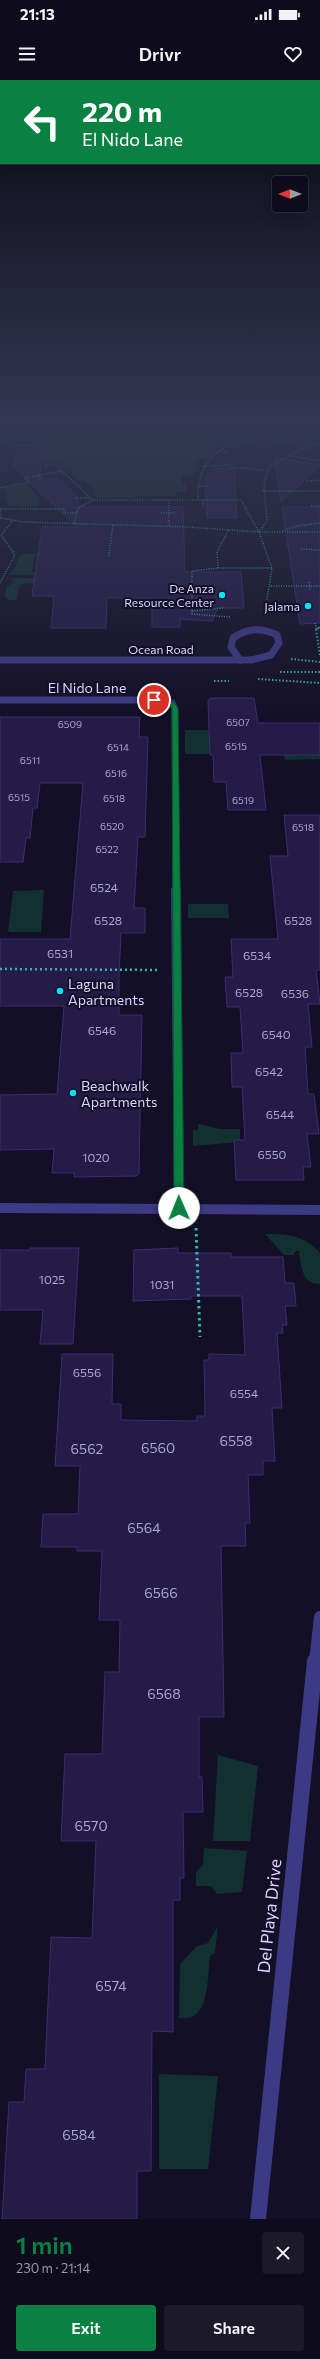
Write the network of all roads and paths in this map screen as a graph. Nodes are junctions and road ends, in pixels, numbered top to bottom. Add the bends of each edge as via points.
1 (10, 524) edge
2 (74, 524) edge
3 (113, 524) junction
4 (254, 524) edge
5 (265, 524) edge
6 (314, 524) edge
7 (169, 526) joint
8 (229, 529) junction
9 (259, 532) junction
10 (280, 532) junction
11 (320, 532) edge
12 (0, 535) edge
13 (301, 549) dead end
14 (320, 550) edge
15 (109, 556) dead end
16 (218, 568) junction
17 (272, 568) junction
18 (309, 582) dead end
19 (0, 583) edge
20 (271, 586) junction
21 (310, 586) junction
22 (320, 586) edge
23 (310, 590) dead end
24 (223, 608) dead end
25 (192, 611) junction
26 (315, 623) dead end
27 (320, 627) edge
28 (262, 628) junction
29 (253, 629) junction
30 (316, 629) junction
31 (271, 655) junction
32 (320, 655) edge
33 (0, 660) edge
34 (240, 660) junction
35 (320, 662) edge
36 (0, 700) edge
37 (0, 969) edge
38 (176, 970) junction
39 (0, 1208) edge
40 (179, 1208) junction
41 (320, 1210) edge
42 (196, 1228) dead end
43 (200, 1337) dead end
44 (320, 1618) edge
45 (258, 2219) edge

1 - 12 path
2 - 3 path
3 - 7 path
3 - 15 path
4 - 9 path
5 - 9 path
6 - 10 path
7 - 8 path
8 - 9 path
8 - 16 path via 217,552
9 - 10 path
9 - 17 path
10 - 11 path
12 - 19 path via 15,555
13 - 14 path
16 - 17 path
16 - 25 path via 192,571
17 - 20 path
18 - 21 path
20 - 21 path
20 - 28 path
21 - 22 path
21 - 23 path
24 - 25 path
25 - 29 path via 192,614 241,618
26 - 30 path
27 - 30 path
28 - 29 street
28 - 31 street via 271,630 278,640 277,647
29 - 34 street via 240,632 233,640 232,652
30 - 32 path
31 - 34 street, Ocean Road
31 - 35 path
33 - 34 street, Ocean Road
36 - 38 street, El Nido Lane via 154,700 172,703 175,709
37 - 38 path
38 - 40 street, El Nido Lane
39 - 40 street
40 - 41 street
42 - 43 path
44 - 45 street, Del Playa Drive

